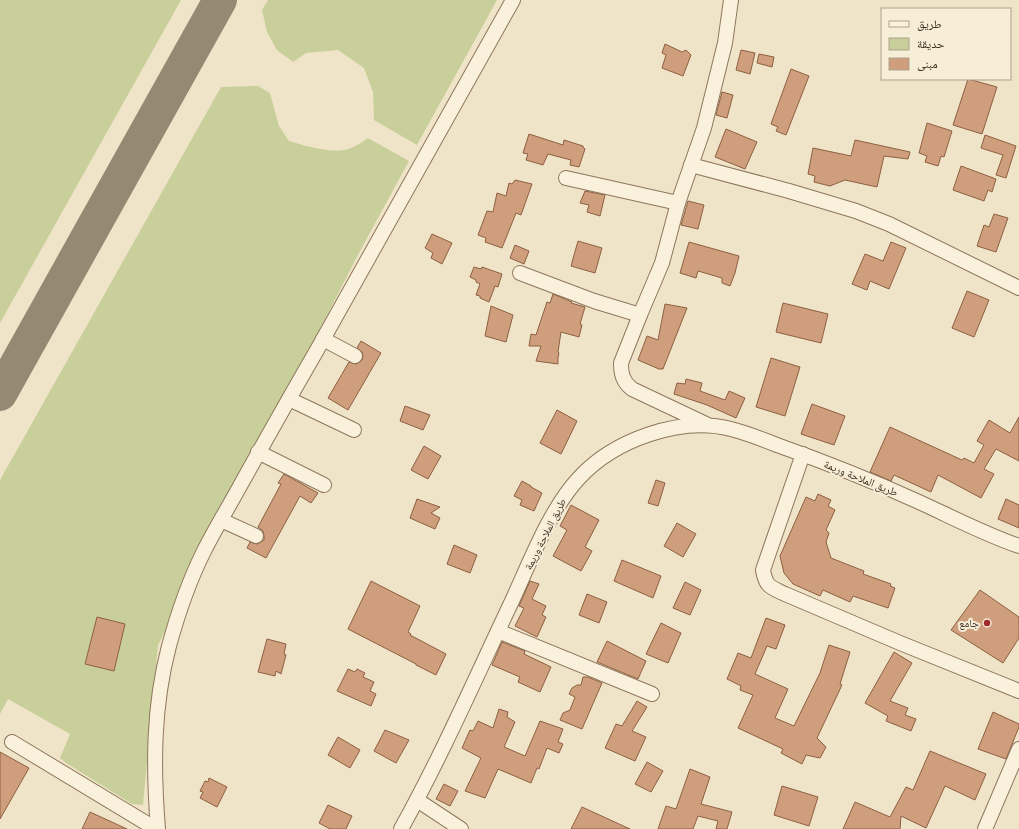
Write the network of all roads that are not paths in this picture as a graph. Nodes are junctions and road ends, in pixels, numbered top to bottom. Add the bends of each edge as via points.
1 (513, 0) edge
2 (731, 0) edge
3 (691, 165) junction
4 (566, 178) dead end
5 (678, 203) junction
6 (520, 273) dead end
7 (1019, 288) edge
8 (640, 314) junction
9 (323, 339) junction
10 (355, 356) dead end
11 (289, 399) junction
12 (710, 426) junction
13 (354, 430) dead end
14 (258, 452) junction
15 (803, 454) junction
16 (324, 485) dead end
17 (221, 520) junction
18 (256, 536) dead end
19 (1019, 546) edge
20 (498, 631) junction
21 (1019, 691) edge
22 (652, 694) dead end
23 (12, 742) dead end
24 (1019, 749) edge
25 (417, 800) junction
26 (157, 829) edge
27 (401, 829) edge
28 (461, 829) edge
29 (985, 829) edge

1 - 9 street
2 - 3 street via 725,43 704,128
3 - 5 street
3 - 7 street via 856,211 889,224
4 - 5 street
5 - 8 street via 662,263
6 - 8 street via 594,301
8 - 12 street via 621,364 625,382 632,389
9 - 10 street
9 - 11 street
11 - 13 street
11 - 14 street
12 - 15 street, طريق الملاحة وريمة via 731,429
12 - 20 street, طريق الملاحة وريمة via 691,426 652,433 614,450 595,462 579,477 565,494 554,514
14 - 16 street
14 - 17 street
15 - 19 street, طريق الملاحة وريمة via 918,501 995,538
15 - 21 street via 763,570 765,582 771,588 842,619
17 - 18 street
17 - 26 street via 183,602 169,648 154,750
20 - 22 street
20 - 25 street, طريق الملاحة وريمة
23 - 26 street
24 - 29 street
25 - 27 street, طريق الملاحة وريمة
25 - 28 street

